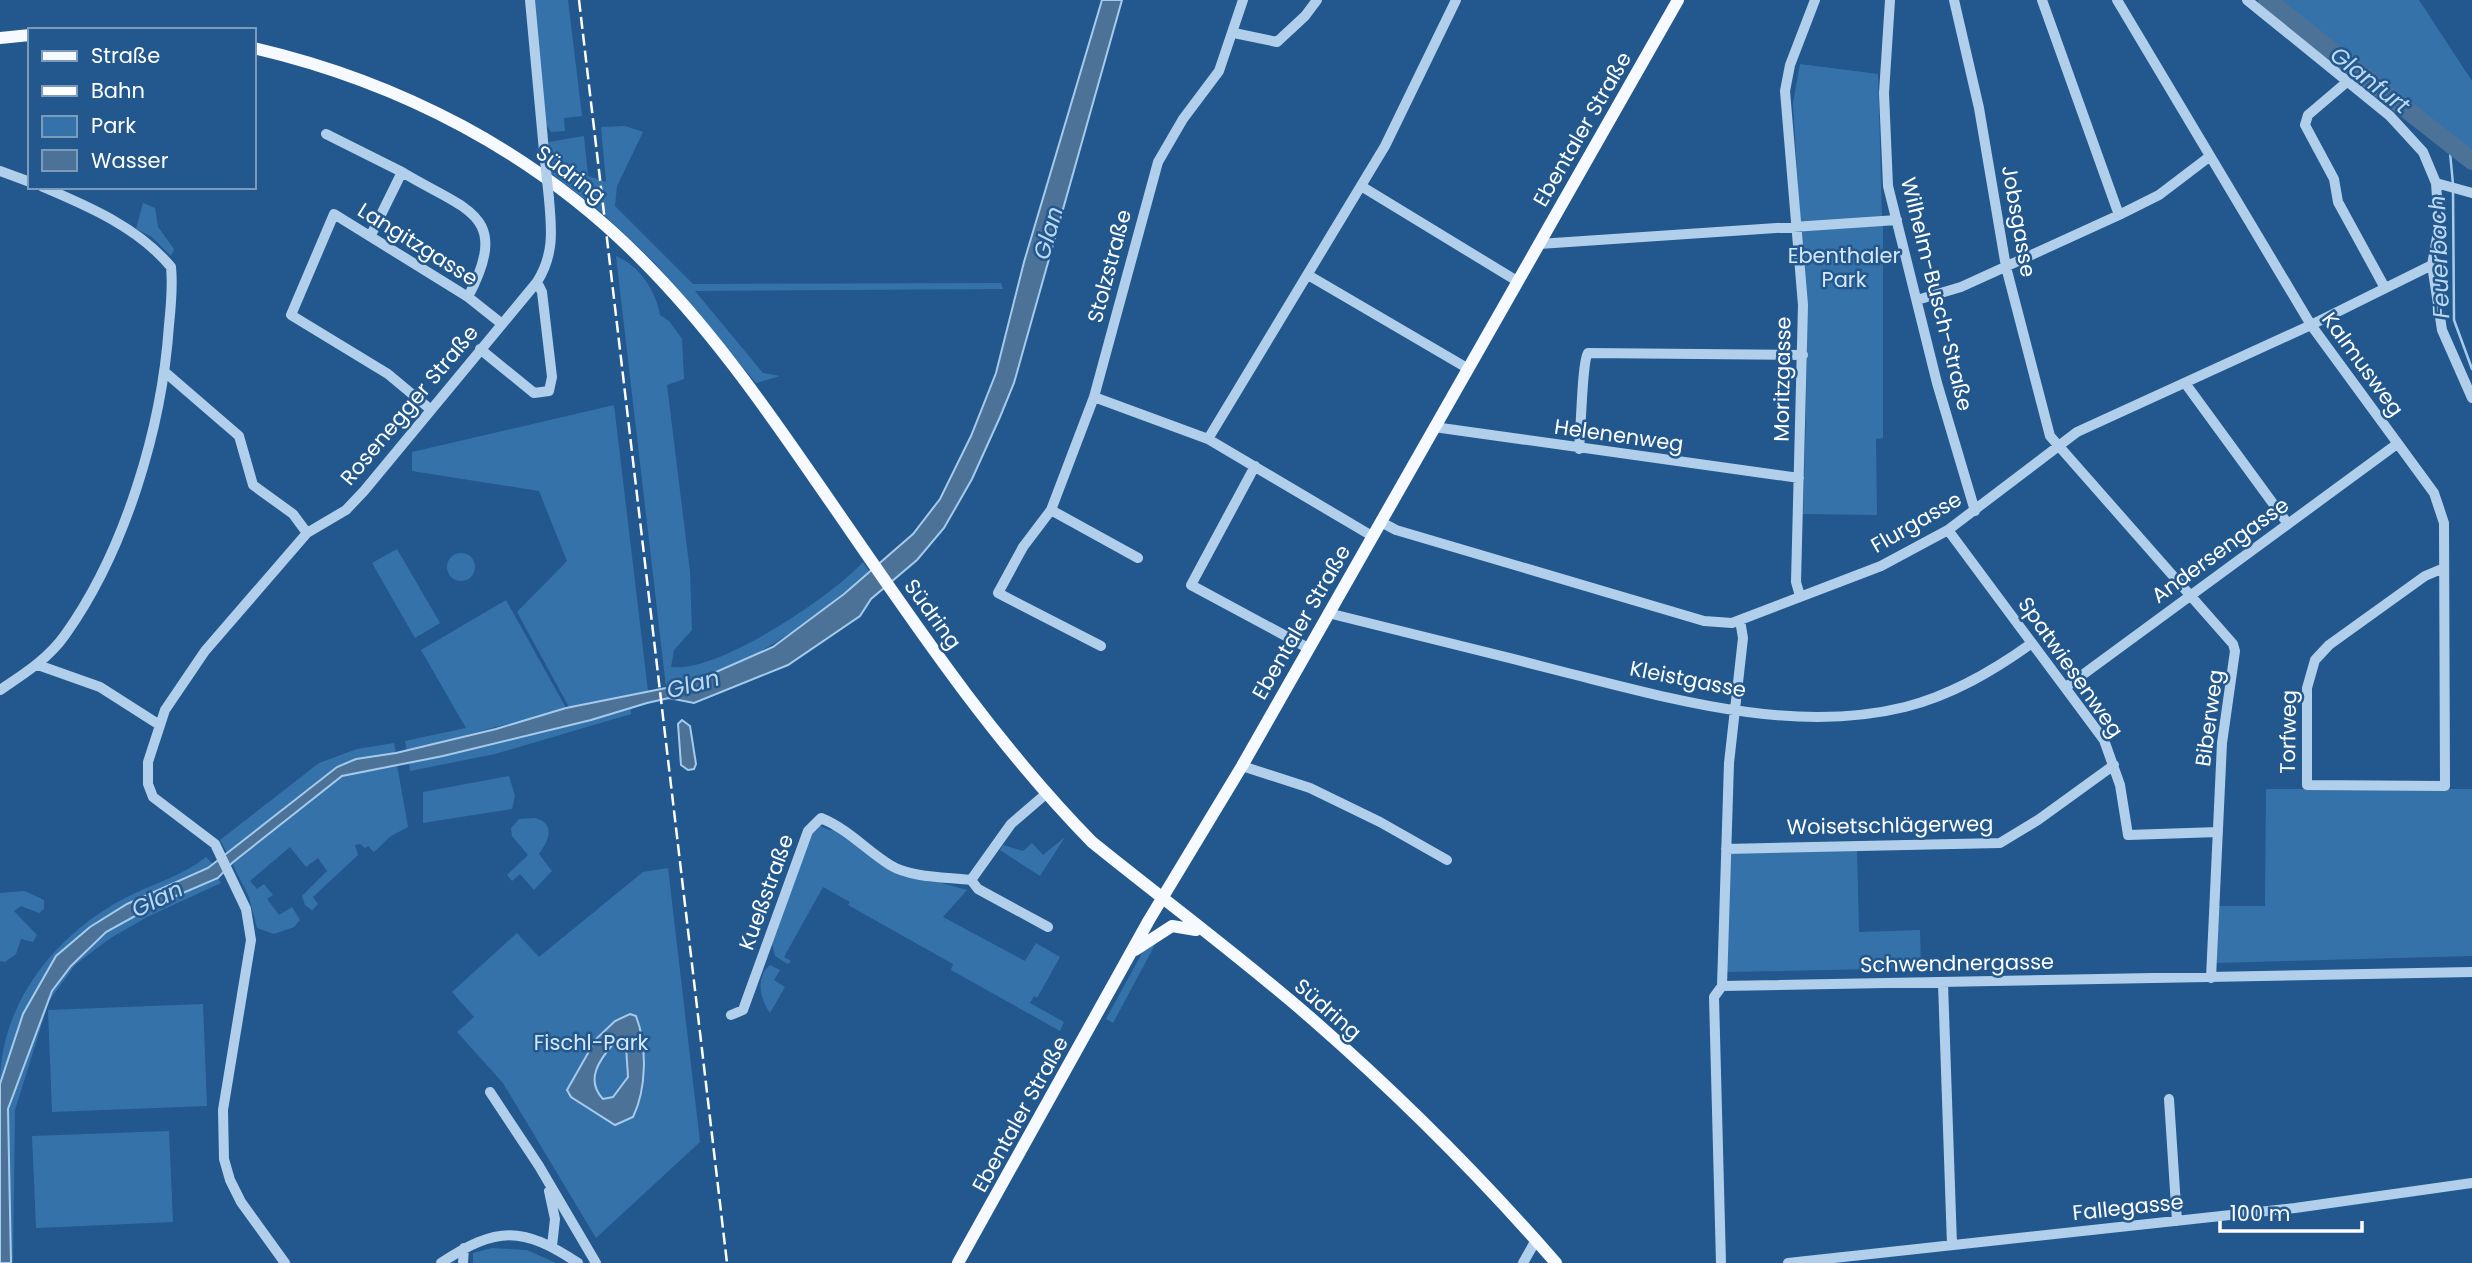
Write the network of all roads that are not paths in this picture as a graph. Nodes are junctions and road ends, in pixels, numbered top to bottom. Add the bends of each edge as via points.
1 (530, 0) edge
2 (1243, 0) edge
3 (1317, 0) edge
4 (1456, 0) edge
5 (1678, 0) edge
6 (1815, 0) edge
7 (1890, 0) edge
8 (1954, 0) edge
9 (2042, 0) edge
10 (2117, 0) edge
11 (2247, 0) edge
12 (1234, 33) junction
13 (28, 35) edge
14 (0, 38) edge
15 (256, 49) edge
16 (2348, 81) junction
17 (327, 134) dead end
18 (2209, 157) junction
19 (0, 171) edge
20 (402, 172) junction
21 (28, 181) edge
22 (2440, 184) junction
23 (1361, 186) junction
24 (47, 189) edge
25 (2472, 193) edge
26 (2119, 215) junction
27 (1897, 220) junction
28 (1795, 227) junction
29 (371, 235) junction
30 (1539, 243) junction
31 (2432, 265) junction
32 (2006, 267) junction
33 (1308, 275) junction
34 (1517, 281) junction
35 (537, 282) junction
36 (2385, 288) junction
37 (468, 297) junction
38 (1917, 300) junction
39 (502, 324) junction
40 (2311, 325) junction
41 (480, 349) junction
42 (1803, 355) junction
43 (1467, 368) junction
44 (166, 373) junction
45 (2185, 383) junction
46 (1094, 397) junction
47 (2472, 398) edge
48 (430, 409) junction
49 (1434, 426) junction
50 (1208, 439) junction
51 (2397, 444) junction
52 (2057, 445) junction
53 (1579, 449) junction
54 (1255, 466) junction
55 (1798, 478) junction
56 (1051, 510) junction
57 (1975, 511) junction
58 (1381, 522) junction
59 (2288, 524) junction
60 (1948, 530) junction
61 (307, 533) junction
62 (1372, 536) junction
63 (1138, 558) dead end
64 (2444, 568) junction
65 (1800, 596) junction
66 (2191, 596) junction
67 (1328, 613) junction
68 (1740, 620) junction
69 (2032, 643) junction
70 (1101, 646) dead end
71 (1308, 648) junction
72 (37, 665) junction
73 (2066, 687) junction
74 (0, 690) edge
75 (1735, 709) junction
76 (158, 724) junction
77 (2114, 765) junction
78 (1242, 766) junction
79 (2445, 786) joint
80 (1047, 793) junction
81 (2218, 832) junction
82 (1726, 849) junction
83 (1447, 860) dead end
84 (971, 880) junction
85 (1162, 899) junction
86 (1048, 927) dead end
87 (1207, 933) junction
88 (1130, 954) junction
89 (2472, 972) edge
90 (2211, 978) junction
91 (1942, 983) junction
92 (1722, 986) junction
93 (731, 1015) dead end
94 (490, 1092) dead end
95 (2169, 1099) dead end
96 (548, 1183) junction
97 (2472, 1183) edge
98 (2177, 1221) junction
99 (1536, 1240) junction
100 (1952, 1245) junction
101 (552, 1246) junction
102 (464, 1248) junction
103 (285, 1263) edge
104 (441, 1263) edge
105 (463, 1263) edge
106 (578, 1263) edge
107 (596, 1263) edge
108 (958, 1263) edge
109 (1523, 1263) edge
110 (1556, 1263) edge
111 (1721, 1263) edge
112 (1788, 1263) edge

1 - 35 street, Rosenegger Straße, bridge via 552,245
2 - 12 street, Stolzstraße
3 - 12 street via 1277,42
4 - 23 street
5 - 30 main road, Ebentaler Straße
6 - 28 street, Moritzgasse via 1785,91
7 - 27 street, Wilhelm-Busch-Straße via 1885,57 1886,173
8 - 32 street, Jobsgasse via 1979,107
9 - 26 street
10 - 18 street, Kalmusweg
11 - 16 street
12 - 46 street, Stolzstraße via 1219,71 1158,162
13 - 14 main road
15 - 80 main road, Südring via 351,76 430,109 519,160 587,210 640,258 753,390 978,709
16 - 22 street via 2413,138
16 - 36 street via 2308,115 2305,125 2334,179 2337,202
17 - 20 street
18 - 26 street via 2159,195
18 - 40 street, Kalmusweg
19 - 21 street
20 - 29 street
20 - 37 street via 486,230 487,254
22 - 25 street
22 - 31 street
23 - 33 street
23 - 34 street
24 - 44 street via 156,248 171,267
26 - 32 street
27 - 28 street
27 - 38 street, Wilhelm-Busch-Straße
28 - 30 street
28 - 42 street, Moritzgasse
29 - 37 street, Langitzgasse
29 - 48 street, Langitzgasse via 334,214 291,315 388,374
30 - 34 main road, Ebentaler Straße
31 - 36 street, Flurgasse
31 - 47 street via 2442,330
32 - 38 street
32 - 52 street, Jobsgasse via 2050,436
33 - 43 street
33 - 50 street
34 - 43 main road, Ebentaler Straße
35 - 39 street, Rosenegger Straße
35 - 41 street via 552,377 548,391 534,393
36 - 40 street, Flurgasse
37 - 39 street, Langitzgasse
38 - 57 street, Wilhelm-Busch-Straße
39 - 41 street, Rosenegger Straße
40 - 45 street, Flurgasse
40 - 51 street, Kalmusweg
41 - 48 street, Rosenegger Straße
42 - 53 street via 1588,353 1583,360
42 - 55 street, Moritzgasse
43 - 49 main road, Ebentaler Straße
44 - 61 street via 239,436 253,485 293,514
44 - 72 street via 148,453 108,559 64,637
45 - 52 street, Flurgasse via 2086,427
45 - 59 street
46 - 50 street
46 - 56 street, Stolzstraße
48 - 61 street, Rosenegger Straße via 346,510
49 - 53 street, Helenenweg
49 - 58 main road, Ebentaler Straße
50 - 54 street
51 - 59 street, Andersengasse
51 - 64 street, Kalmusweg via 2440,505
52 - 57 street, Flurgasse
52 - 66 street, Biberweg
53 - 55 street, Helenenweg
54 - 62 street
54 - 71 street via 1191,585
55 - 65 street, Moritzgasse via 1796,582
56 - 63 street
56 - 70 street, Stolzstraße via 1023,547 998,593
57 - 60 street, Flurgasse
58 - 62 main road, Ebentaler Straße
58 - 68 street, Flurgasse via 1704,621 1725,624
59 - 66 street, Andersengasse
60 - 65 street, Flurgasse via 1881,566
60 - 69 street, Spatwiesenweg
61 - 76 street, Rosenegger Straße via 205,651
62 - 67 main road, Ebentaler Straße
64 - 79 street, Kalmusweg
64 - 79 street, Torfweg via 2425,576 2315,660 2307,688 2307,785
65 - 68 street, Flurgasse
66 - 73 street, Andersengasse
66 - 81 street, Biberweg via 2233,644 2236,658 2223,732
67 - 71 main road, Ebentaler Straße
67 - 75 street, Kleistgasse
68 - 75 street via 1743,638
69 - 73 street, Spatwiesenweg
69 - 75 street, Kleistgasse via 1980,677 1905,707 1825,716
71 - 78 main road, Ebentaler Straße
72 - 74 street
72 - 76 street via 100,687
73 - 77 street, Spatwiesenweg via 2104,740
75 - 82 street
76 - 103 street, Rosenegger Straße via 148,762 153,797 211,839 246,909 251,940 223,1110 224,1159 241,1202
77 - 81 street, Spatwiesenweg via 2128,835
77 - 82 street, Woisetschlägerweg via 2000,843
78 - 83 street via 1310,788
78 - 85 main road, Ebentaler Straße
80 - 84 street via 1011,824
80 - 85 main road, Südring via 1093,842
81 - 90 street, Biberweg
82 - 92 street
84 - 86 street, Kueßstraße via 978,889
84 - 93 street, Kueßstraße via 903,871 821,818 808,831 743,1010
85 - 87 main road, Südring
85 - 88 main road, Ebentaler Straße
87 - 88 main road via 1172,926
87 - 99 main road, Südring via 1362,1065
88 - 108 main road, Ebentaler Straße
89 - 90 street, Schwendnergasse
90 - 91 street, Schwendnergasse
91 - 92 street, Schwendnergasse
91 - 100 street
92 - 111 street via 1714,997
94 - 96 street
95 - 98 street
96 - 101 street via 555,1219
96 - 107 street
97 - 98 street, Fallegasse
98 - 100 street, Fallegasse
99 - 109 street
99 - 110 main road, Südring
100 - 112 street, Fallegasse
101 - 102 street via 498,1234
101 - 106 street
102 - 104 street
102 - 105 street

